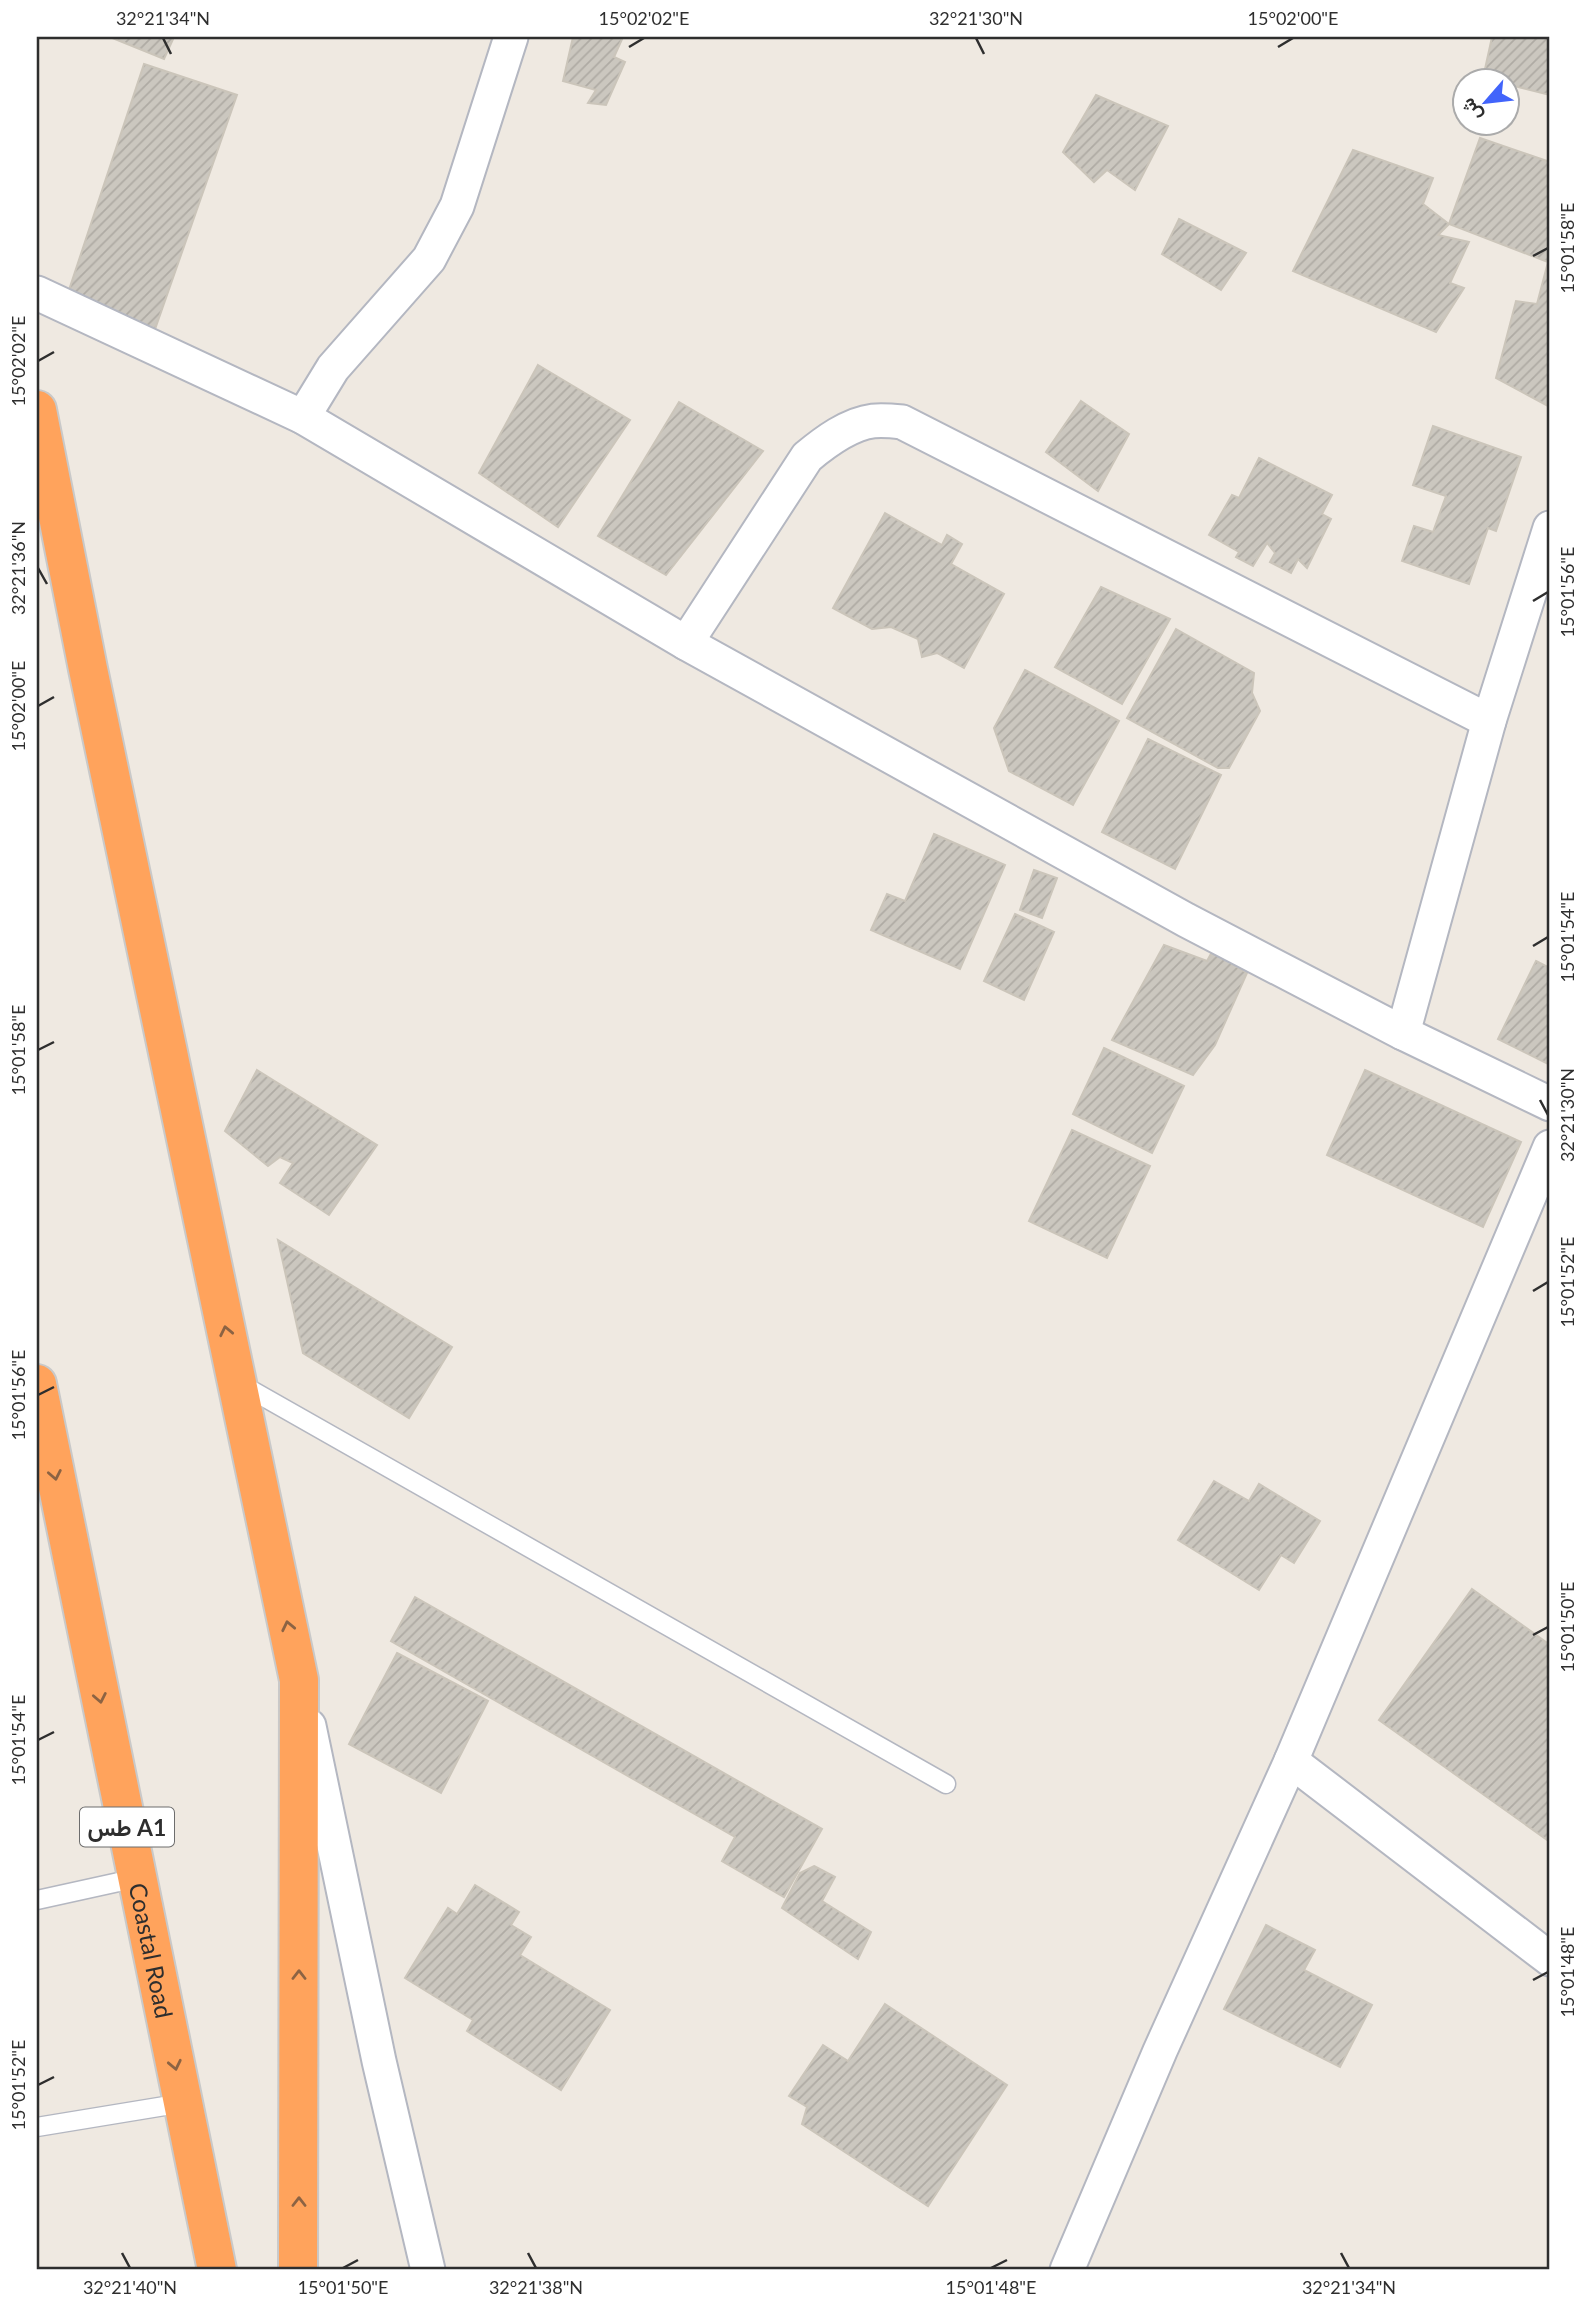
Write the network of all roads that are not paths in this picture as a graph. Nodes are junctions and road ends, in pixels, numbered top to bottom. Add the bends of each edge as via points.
1 (511, 37) edge
2 (37, 293) edge
3 (37, 410) edge
4 (303, 417) junction
5 (1550, 528) edge
6 (686, 643) junction
7 (1489, 721) junction
8 (1403, 1032) junction
9 (1550, 1104) edge
10 (1550, 1147) edge
11 (237, 1382) junction
12 (37, 1384) edge
13 (299, 1679) junction
14 (1291, 1761) junction
15 (946, 1784) dead end
16 (137, 1878) junction
17 (37, 1900) edge
18 (1550, 1959) edge
19 (183, 2103) junction
20 (37, 2127) edge
21 (217, 2270) edge
22 (298, 2270) edge
23 (428, 2270) edge
24 (1067, 2270) edge

1 - 4 street via 457,206 429,259 333,368
2 - 4 street
11 -> 3 highway
4 - 6 street
5 - 7 street
6 - 7 street via 807,457 850,429 872,421 902,422
6 - 8 street via 1186,920
7 - 8 street
8 - 9 street
10 - 14 street
13 -> 11 highway
11 - 15 lane
12 -> 16 highway, Coastal Road / طس A1
22 -> 13 highway
13 - 23 street
14 - 18 street
14 - 24 street
16 - 17 lane
16 -> 19 highway, Coastal Road / طس A1
19 - 20 lane
19 - 21 highway, Coastal Road / طس A1

